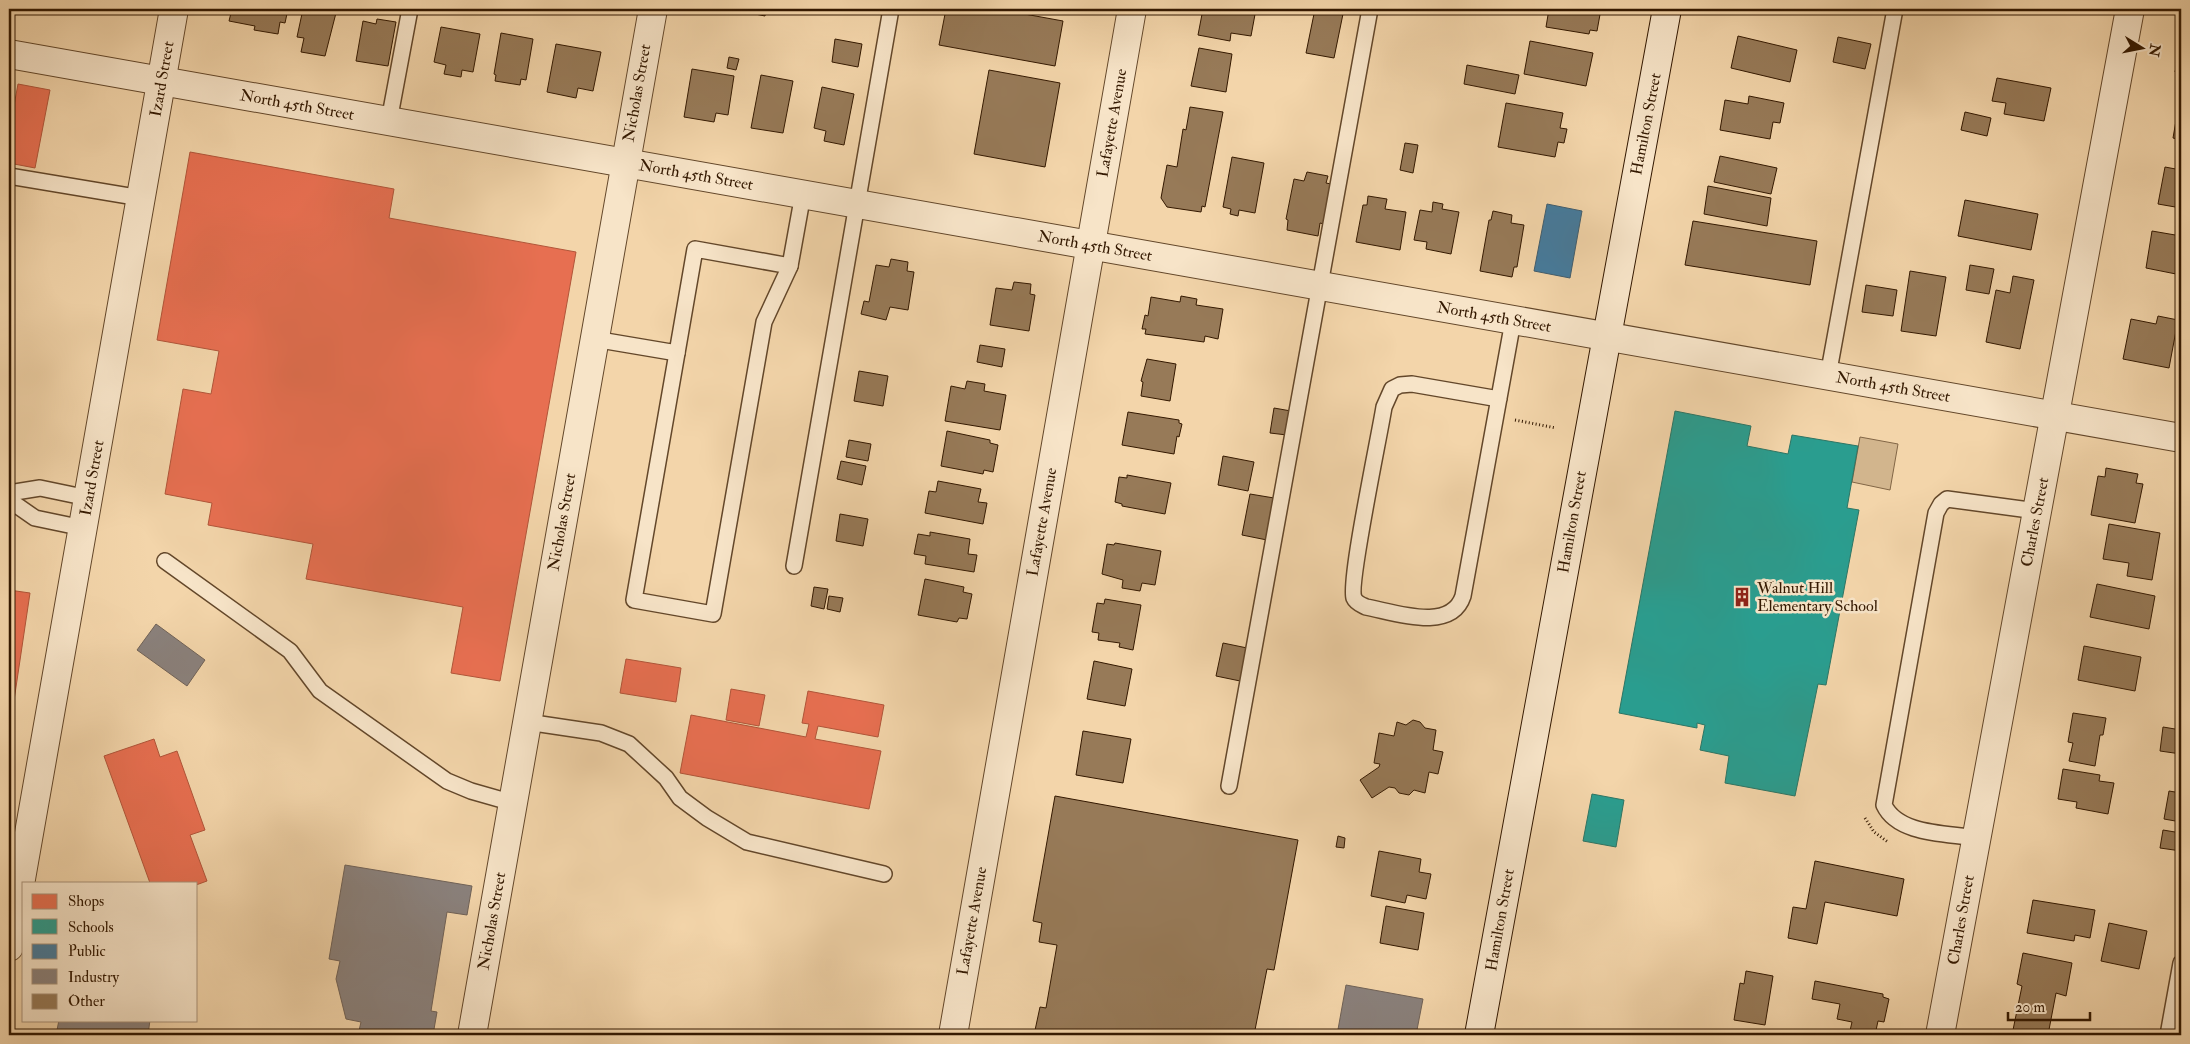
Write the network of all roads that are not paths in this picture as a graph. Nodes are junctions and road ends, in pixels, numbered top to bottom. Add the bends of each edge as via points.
1 (174, 9) edge
2 (410, 9) edge
3 (653, 9) edge
4 (892, 9) edge
5 (1132, 9) edge
6 (1370, 9) edge
7 (1667, 9) edge
8 (1895, 9) edge
9 (2130, 9) edge
10 (9, 54) edge
11 (161, 82) junction
12 (389, 121) junction
13 (625, 162) junction
14 (9, 176) edge
15 (803, 194) junction
16 (140, 198) junction
17 (857, 204) junction
18 (1090, 245) junction
19 (790, 266) junction
20 (1320, 286) junction
21 (1514, 321) junction
22 (1606, 337) junction
23 (594, 339) junction
24 (677, 353) junction
25 (1828, 376) junction
26 (1499, 398) junction
27 (2055, 416) junction
28 (2181, 438) edge
29 (9, 493) edge
30 (88, 498) junction
31 (9, 500) edge
32 (2037, 511) junction
33 (83, 528) junction
34 (165, 561) dead end
35 (794, 566) dead end
36 (527, 722) junction
37 (1229, 786) dead end
38 (513, 803) junction
39 (19, 826) edge
40 (1976, 838) junction
41 (884, 874) dead end
42 (9, 948) edge
43 (2181, 964) edge
44 (472, 1035) edge
45 (952, 1035) edge
46 (1479, 1035) edge
47 (1940, 1035) edge
48 (2168, 1035) edge

1 - 11 street, Izard Street
2 - 12 lane
3 - 13 street, Nicholas Street
4 - 17 lane
5 - 18 street, Lafayette Avenue
6 - 20 lane
7 - 22 street, Hamilton Street
8 - 25 lane
9 - 27 street, Charles Street
10 - 11 street, North 45th Street
11 - 12 street, North 45th Street
11 - 16 street, Izard Street
12 - 13 street, North 45th Street
13 - 15 street, North 45th Street
13 - 23 street, Nicholas Street
14 - 16 lane
15 - 17 street, North 45th Street
15 - 19 lane
16 - 30 street, Izard Street
17 - 18 street, North 45th Street
17 - 35 lane
18 - 20 street, North 45th Street
18 - 45 street, Lafayette Avenue
19 - 24 lane via 695,249
19 - 24 lane via 764,322 713,614 634,600
20 - 21 street, North 45th Street
20 - 37 lane
21 - 22 street, North 45th Street
21 - 26 lane
22 - 25 street, North 45th Street
22 - 46 street, Hamilton Street
23 - 24 lane
23 - 36 street, Nicholas Street
25 - 27 street, North 45th Street
26 - 26 lane via 1461,603 1452,613 1430,618 1359,603 1354,598 1356,564 1384,407 1392,389 1412,384
27 - 28 street, North 45th Street
27 - 32 street, Charles Street
29 - 30 lane via 40,488
30 - 33 street, Izard Street
31 - 33 lane via 35,518
32 - 40 street, Charles Street
32 - 40 lane via 1947,499 1936,513 1884,805 1889,815 1912,828
33 - 39 street, Izard Street
34 - 38 lane via 290,652 320,690 447,781 470,792
36 - 38 street, Nicholas Street
36 - 41 lane via 601,733 629,744 666,778 680,798 747,842
38 - 44 street, Nicholas Street
39 - 42 street, Izard Street
40 - 47 street, Charles Street
43 - 48 lane

